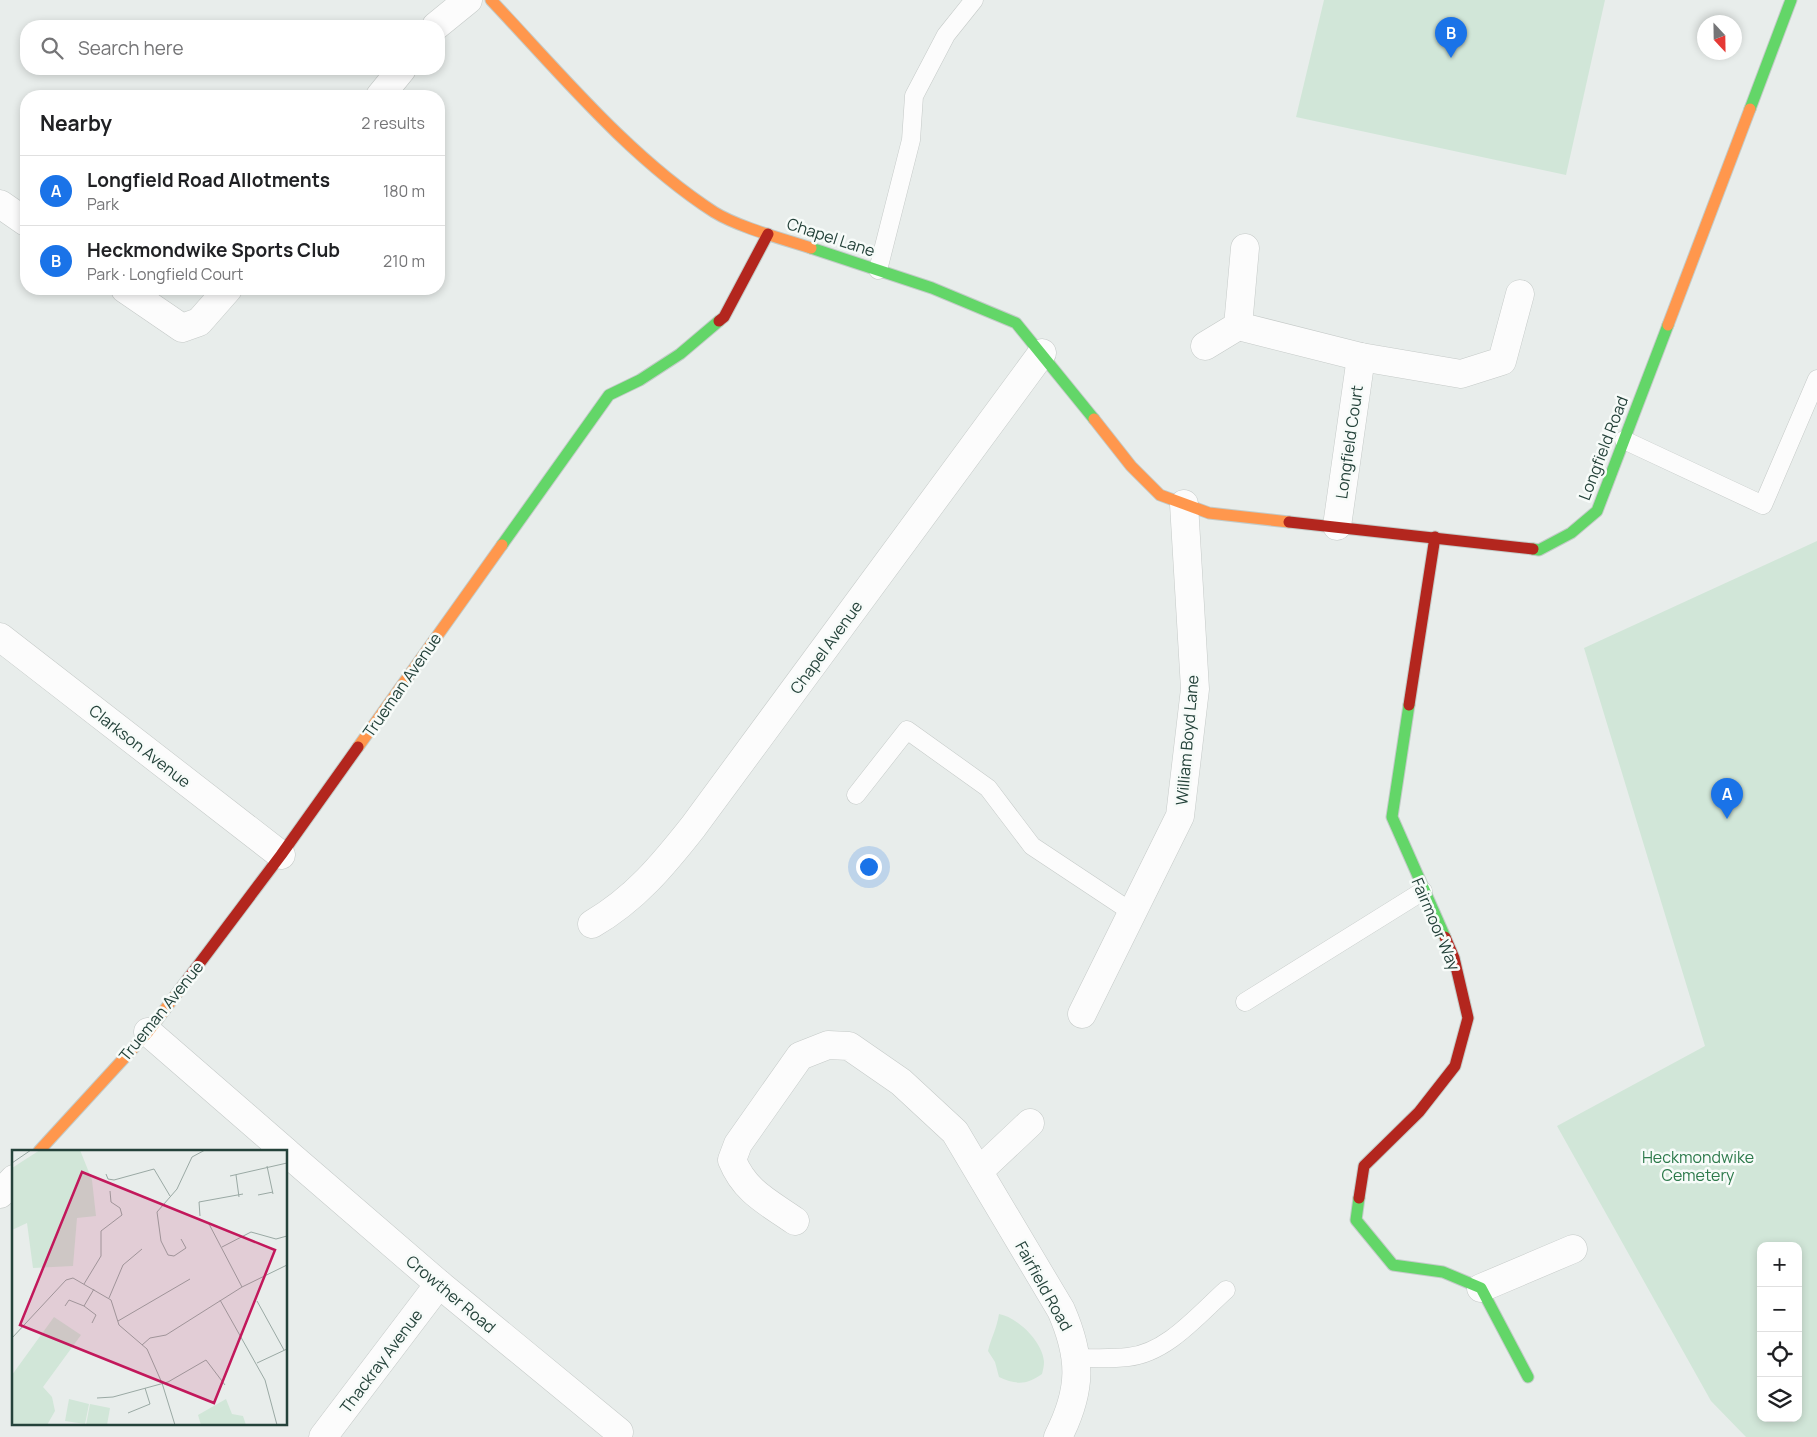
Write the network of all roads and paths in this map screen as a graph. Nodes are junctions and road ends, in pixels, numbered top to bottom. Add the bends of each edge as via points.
1 (468, 0) edge
2 (491, 0) edge
3 (974, 0) edge
4 (1792, 0) edge
5 (443, 20) edge
6 (397, 75) edge
7 (385, 90) edge
8 (0, 204) edge
9 (20, 218) edge
10 (768, 234) junction
11 (1244, 248) dead end
12 (878, 270) junction
13 (1520, 294) dead end
14 (134, 295) edge
15 (223, 295) edge
16 (1238, 326) junction
17 (1205, 346) dead end
18 (1042, 353) junction
19 (1361, 357) junction
20 (1817, 379) edge
21 (1624, 440) junction
22 (1172, 499) junction
23 (1337, 526) junction
24 (1435, 537) junction
25 (0, 637) edge
26 (856, 795) dead end
27 (281, 855) junction
28 (1423, 891) junction
29 (1133, 912) junction
30 (592, 924) dead end
31 (1245, 1002) dead end
32 (1082, 1014) dead end
33 (148, 1032) junction
34 (1030, 1123) dead end
35 (40, 1150) edge
36 (285, 1150) edge
37 (288, 1153) edge
38 (979, 1171) junction
39 (12, 1181) edge
40 (0, 1194) edge
41 (796, 1221) dead end
42 (1573, 1249) dead end
43 (439, 1284) junction
44 (1481, 1288) junction
45 (1226, 1290) dead end
46 (1077, 1358) junction
47 (1528, 1377) dead end
48 (620, 1432) dead end
49 (323, 1437) edge
50 (1058, 1437) edge

1 - 5 street
2 - 10 street, Chapel Lane via 574,89 658,171 716,213
3 - 12 lane via 946,35 914,96 911,140
4 - 21 street, Longfield Road
6 - 7 street
8 - 9 street
10 - 12 street, Chapel Lane
10 - 27 street, Trueman Avenue via 724,317 680,354 640,380 609,395
11 - 16 street
12 - 18 street, Chapel Lane via 932,288 1016,323
13 - 19 street via 1502,361 1461,374
14 - 15 street via 182,328 199,322
16 - 17 street
16 - 19 street
18 - 22 street, Chapel Lane via 1131,466
18 - 30 street, Chapel Avenue via 664,864 633,897
19 - 23 street, Longfield Court
20 - 21 lane via 1763,505
21 - 24 street, Longfield Road via 1597,511 1571,533 1539,550
22 - 23 street, Longfield Road via 1209,513
22 - 29 street, William Boyd Lane via 1195,689 1180,816
23 - 24 street, Longfield Road
24 - 28 street, Fairmoor Way via 1392,817
25 - 27 street, Clarkson Avenue
26 - 29 lane via 907,730 988,788 1032,846
27 - 33 street, Trueman Avenue
28 - 31 lane
28 - 44 street, Fairmoor Way via 1454,958 1468,1018 1455,1066 1418,1112 1364,1166 1356,1220 1393,1265 1443,1272
29 - 32 street, William Boyd Lane
33 - 35 street, Trueman Avenue
33 - 36 street, Crowther Road
34 - 38 street
37 - 43 street, Crowther Road
38 - 41 street, Fairfield Road via 956,1132 901,1082 849,1046 828,1044 800,1056 738,1144 732,1160 750,1189
38 - 46 street, Fairfield Road via 1061,1310
39 - 40 street
42 - 44 street
43 - 48 street, Crowther Road
43 - 49 street, Thackray Avenue
44 - 47 street
45 - 46 lane via 1162,1345 1147,1353 1129,1357
46 - 50 street, Fairfield Road via 1075,1389

